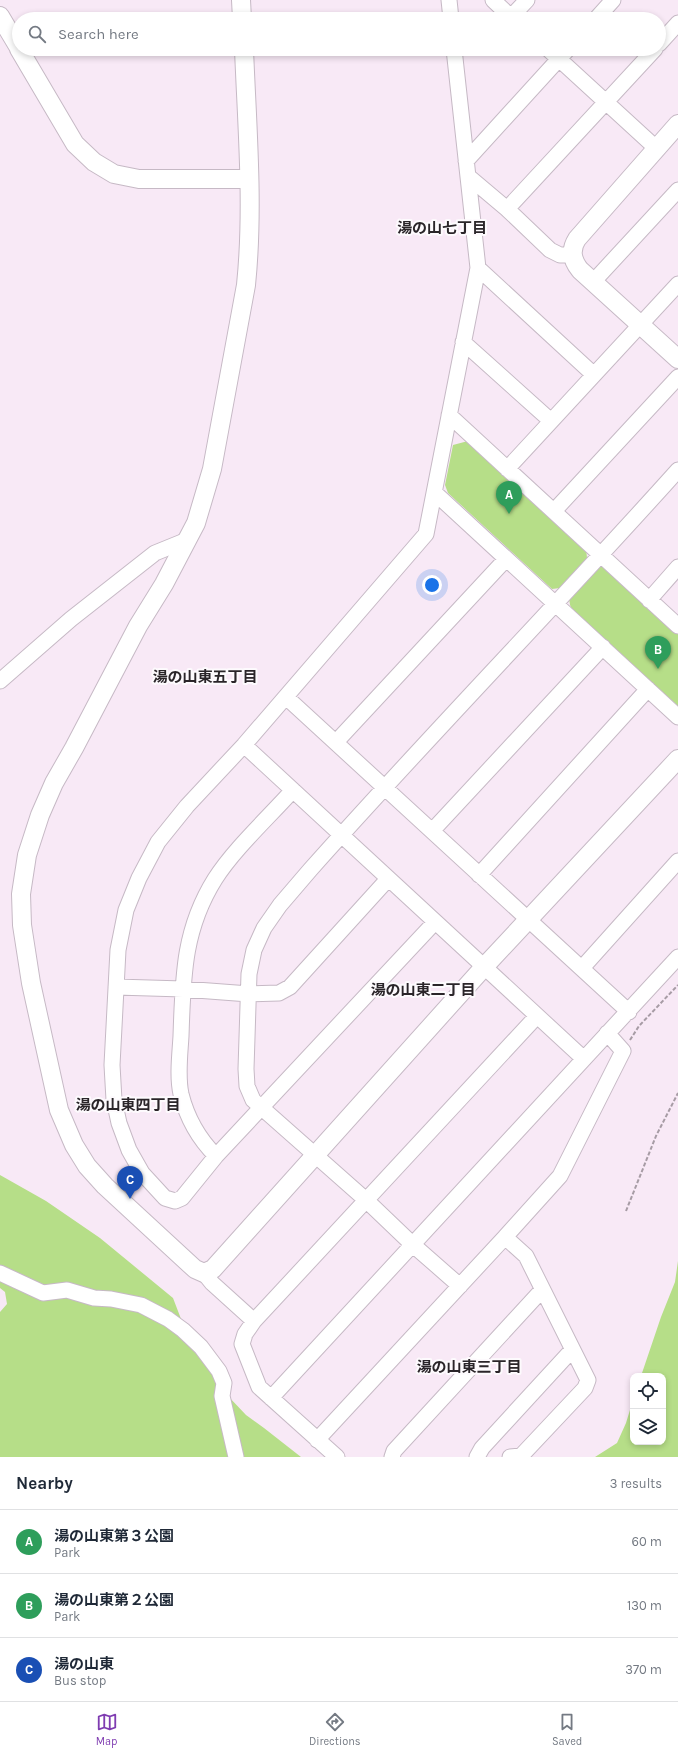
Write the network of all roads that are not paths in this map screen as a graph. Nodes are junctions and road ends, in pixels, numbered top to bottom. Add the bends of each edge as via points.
1 (242, 0) edge
2 (449, 0) edge
3 (493, 0) edge
4 (527, 0) edge
5 (613, 0) edge
6 (242, 12) edge
7 (450, 12) edge
8 (506, 12) edge
9 (517, 12) edge
10 (602, 12) edge
11 (0, 16) edge
12 (678, 24) edge
13 (12, 37) edge
14 (666, 37) edge
15 (23, 56) edge
16 (244, 56) edge
17 (455, 56) edge
18 (555, 56) edge
19 (562, 56) edge
20 (649, 56) edge
21 (606, 102) junction
22 (678, 124) edge
23 (656, 148) junction
24 (466, 161) junction
25 (469, 177) junction
26 (249, 179) junction
27 (678, 190) edge
28 (507, 209) junction
29 (573, 255) junction
30 (478, 268) junction
31 (593, 282) junction
32 (678, 284) edge
33 (640, 324) junction
34 (463, 342) junction
35 (678, 359) edge
36 (593, 374) junction
37 (678, 377) edge
38 (449, 415) junction
39 (552, 420) junction
40 (507, 469) junction
41 (678, 470) edge
42 (435, 493) junction
43 (554, 511) junction
44 (187, 540) junction
45 (601, 556) junction
46 (506, 559) junction
47 (678, 567) edge
48 (649, 600) junction
49 (555, 603) junction
50 (678, 626) edge
51 (603, 647) junction
52 (0, 681) edge
53 (648, 689) junction
54 (286, 697) junction
55 (678, 717) edge
56 (336, 742) junction
57 (244, 745) junction
58 (678, 759) edge
59 (384, 788) junction
60 (293, 790) junction
61 (432, 831) junction
62 (342, 834) junction
63 (678, 861) edge
64 (479, 875) junction
65 (388, 879) junction
66 (528, 920) junction
67 (435, 922) junction
68 (678, 957) edge
69 (484, 967) junction
70 (582, 968) junction
71 (116, 987) junction
72 (183, 989) junction
73 (249, 994) junction
74 (629, 1012) junction
75 (537, 1016) junction
76 (607, 1034) junction
77 (584, 1059) junction
78 (262, 1108) junction
79 (314, 1155) junction
80 (216, 1156) junction
81 (366, 1200) junction
82 (505, 1237) junction
83 (412, 1244) junction
84 (204, 1272) junction
85 (0, 1273) edge
86 (460, 1286) junction
87 (542, 1290) junction
88 (254, 1321) junction
89 (572, 1350) junction
90 (271, 1398) junction
91 (317, 1440) junction
92 (236, 1457) edge
93 (337, 1457) edge
94 (392, 1457) edge
95 (477, 1457) edge
96 (510, 1457) edge

1 - 6 street
2 - 7 street
3 - 8 street
4 - 9 street
5 - 10 street
11 - 13 street
12 - 14 street
15 - 26 street via 75,144 94,162 114,174 139,179
16 - 26 street
17 - 24 street
18 - 24 street
19 - 21 street
20 - 21 street
21 - 23 street
21 - 28 street
22 - 23 street
23 - 29 street via 577,239 573,246
24 - 25 street
25 - 28 street
25 - 30 street
26 - 44 street via 250,254 246,285 212,469 196,523
27 - 31 street
28 - 29 street via 550,250 560,255
29 - 31 street via 575,263
30 - 34 street
30 - 36 street
31 - 33 street
32 - 33 street
33 - 35 street
33 - 36 street
34 - 38 street
34 - 39 street
36 - 39 street
37 - 43 street
38 - 40 street
38 - 42 street
39 - 40 street
40 - 43 street
41 - 45 street
42 - 46 street
42 - 54 street via 426,534
43 - 45 street
44 - 52 street via 155,553 71,618
44 - 84 street via 54,782 27,855 21,894 22,925 32,990 59,1110 74,1145 87,1166 122,1203 195,1269
45 - 48 street
45 - 49 street
46 - 49 street
46 - 56 street
47 - 48 street
48 - 50 street
49 - 51 street
49 - 59 street
51 - 53 street
51 - 61 street
53 - 55 street
53 - 64 street
54 - 56 street
54 - 57 street
56 - 59 street
57 - 60 street
57 - 71 street via 187,806 158,842 126,910 118,950
58 - 66 street
59 - 61 street
59 - 62 street
60 - 62 street
60 - 72 street via 234,854 213,883 194,921 188,943
61 - 64 street
62 - 65 street
62 - 73 street via 280,905 264,928 254,950 249,974
63 - 70 street
64 - 66 street
65 - 67 street
65 - 73 street via 290,987 279,993
66 - 69 street
66 - 70 street
67 - 69 street
67 - 78 street
68 - 74 street
69 - 75 street
69 - 79 street
70 - 74 street
71 - 72 street
71 - 80 street via 112,1065 114,1100 129,1150 142,1173 165,1198 175,1201 182,1198
72 - 73 street
72 - 80 street via 181,1093 195,1131
73 - 78 street via 246,1086 253,1100
74 - 76 street
75 - 77 street
75 - 81 street
76 - 77 street
76 - 82 street via 623,1051 560,1176
77 - 83 street
78 - 79 street
78 - 80 street
79 - 81 street
79 - 84 street via 213,1269
81 - 83 street
81 - 88 street
82 - 86 street
82 - 87 street via 526,1256
83 - 86 street
83 - 90 street
84 - 88 street via 212,1283
85 - 92 street via 43,1293 67,1290 94,1298 141,1305 183,1330 219,1371 224,1383 222,1396
86 - 91 street
87 - 89 street
87 - 94 street via 394,1451
88 - 90 street via 242,1344 259,1387
89 - 95 street via 482,1448
89 - 96 street via 588,1380 585,1388 521,1456
90 - 91 street
91 - 93 street

